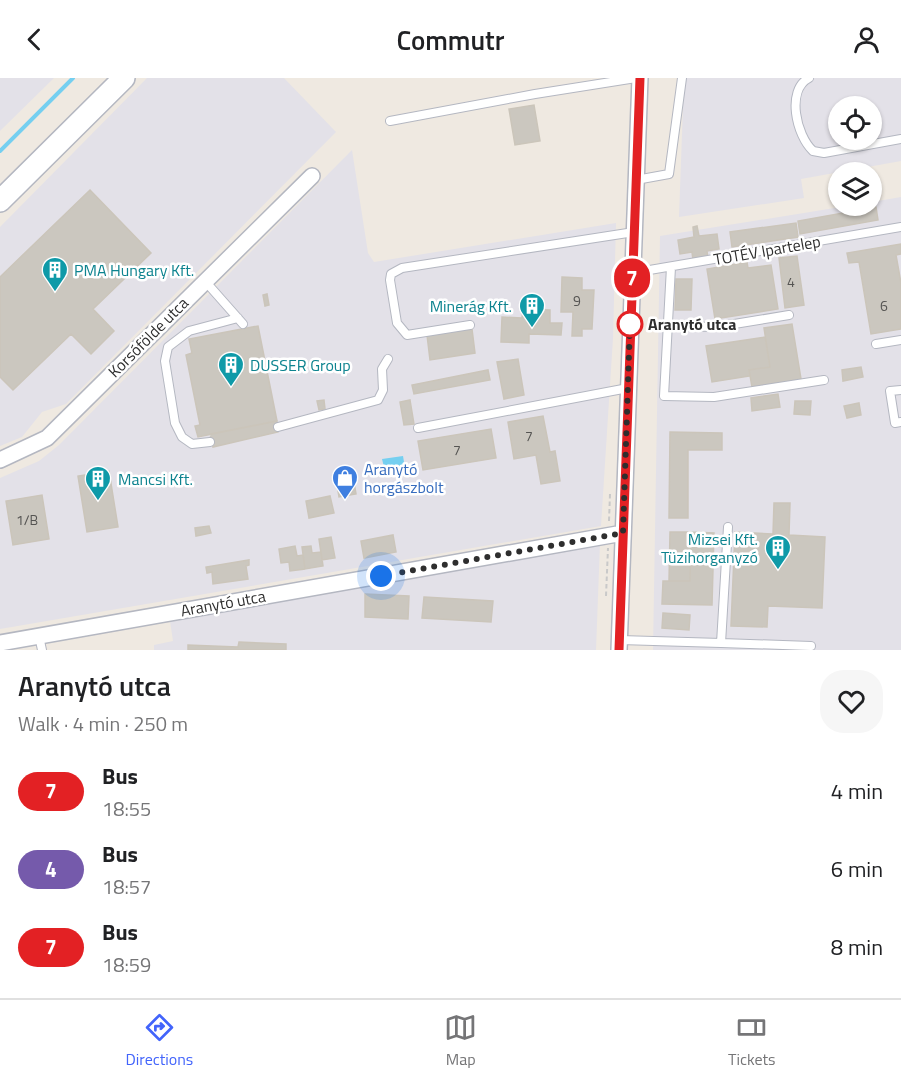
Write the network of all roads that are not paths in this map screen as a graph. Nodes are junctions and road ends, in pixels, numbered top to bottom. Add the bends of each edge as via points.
1 (124, 78) edge
2 (638, 78) edge
3 (682, 78) edge
4 (809, 78) edge
5 (390, 121) dead end
6 (901, 139) edge
7 (312, 176) dead end
8 (636, 180) junction
9 (0, 201) edge
10 (901, 227) edge
11 (634, 232) junction
12 (671, 267) junction
13 (632, 273) junction
14 (205, 280) junction
15 (789, 315) dead end
16 (470, 325) dead end
17 (668, 326) junction
18 (901, 340) edge
19 (876, 344) dead end
20 (388, 359) dead end
21 (824, 380) dead end
22 (628, 388) junction
23 (901, 390) edge
24 (901, 422) edge
25 (278, 427) dead end
26 (418, 428) dead end
27 (210, 442) dead end
28 (0, 460) edge
29 (728, 527) dead end
30 (623, 533) junction
31 (0, 643) edge
32 (41, 643) edge
33 (721, 643) junction
34 (619, 645) edge
35 (811, 646) dead end

1 - 9 main road
2 - 5 lane
2 - 8 street
3 - 8 lane via 669,174
4 - 6 lane via 798,88 795,103 803,136 813,150 824,153
7 - 14 street, Korsófölde utca
8 - 11 street
10 - 12 lane, TOTÉV Ipartelep
11 - 13 street
11 - 16 lane via 402,268 391,274 397,323 407,335
12 - 13 lane, TOTÉV Ipartelep
12 - 17 lane
13 - 22 street
14 - 27 lane via 241,321 182,335 172,341 166,354 178,430 192,444
14 - 28 street, Korsófölde utca via 46,438
15 - 17 lane via 716,327
17 - 21 lane via 664,396 714,397
18 - 19 lane
20 - 25 lane via 382,369 383,393 375,402
22 - 26 lane
22 - 30 street
23 - 24 lane via 890,391 895,423
29 - 33 lane
30 - 32 street, Aranytó utca
30 - 34 street
31 - 32 street, Aranytó utca
33 - 34 lane
33 - 35 lane

